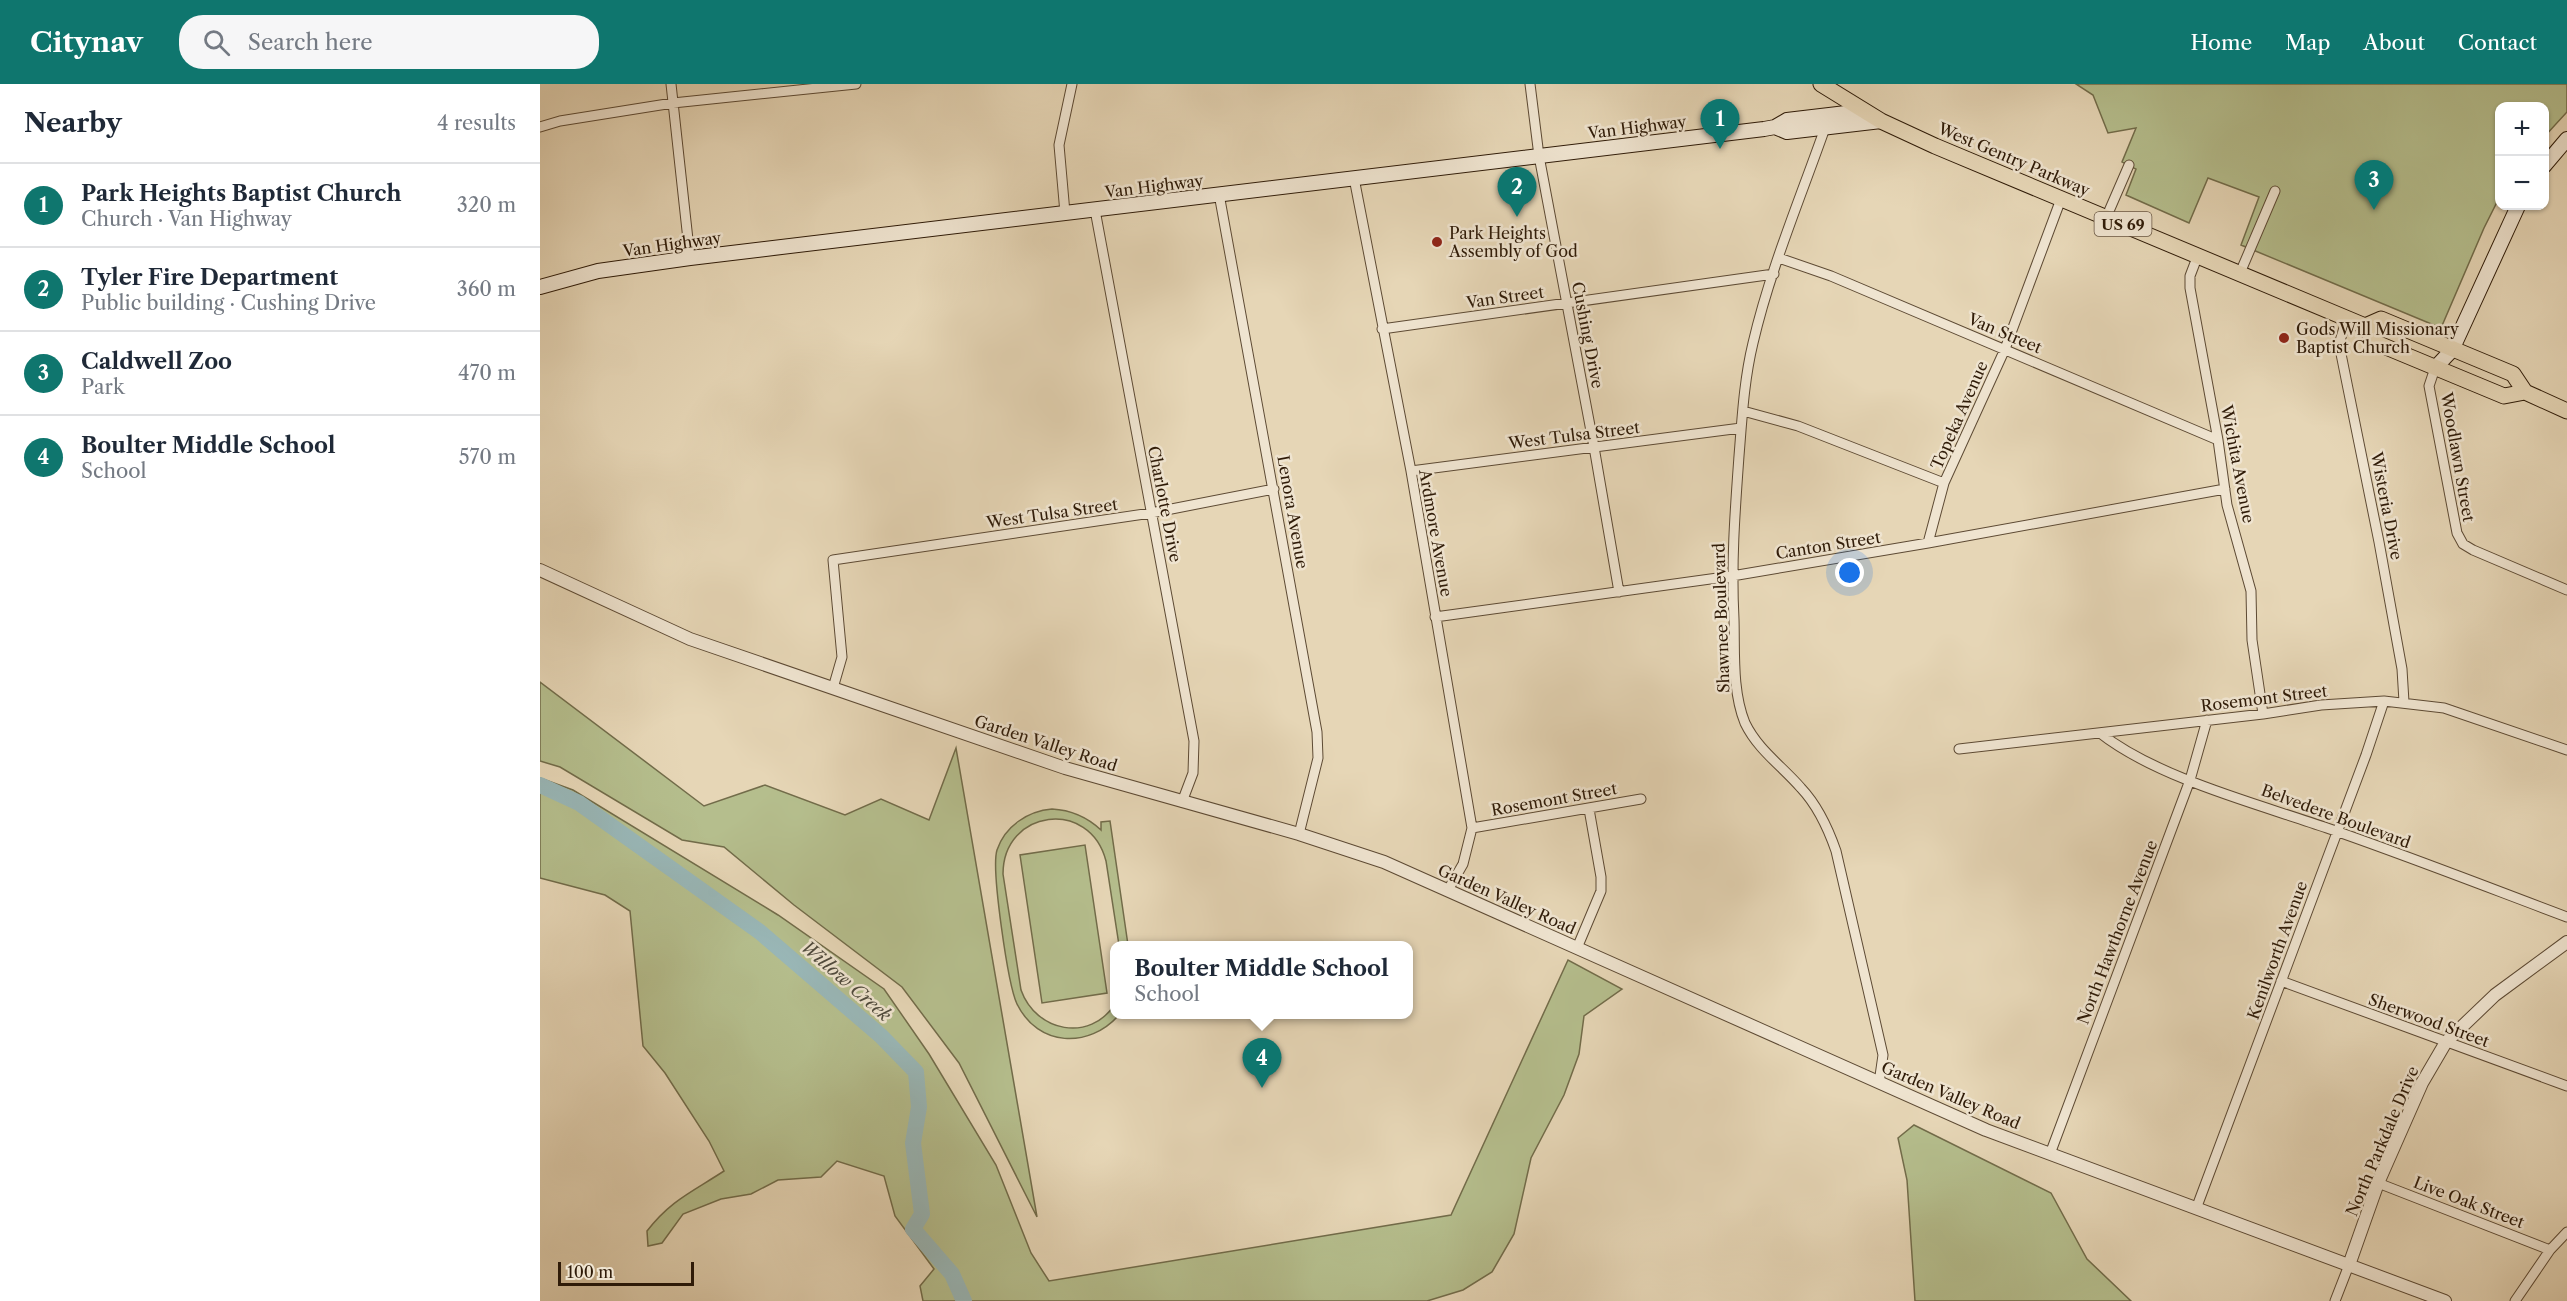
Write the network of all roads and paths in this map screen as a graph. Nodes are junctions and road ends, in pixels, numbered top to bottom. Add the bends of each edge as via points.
1 (671, 84) edge
2 (856, 84) edge
3 (1072, 84) edge
4 (1530, 84) edge
5 (1821, 84) edge
6 (674, 103) junction
7 (1863, 111) junction
8 (1881, 121) junction
9 (540, 126) edge
10 (1775, 127) junction
11 (1825, 128) junction
12 (2567, 139) edge
13 (1539, 156) junction
14 (2549, 160) edge
15 (2129, 165) dead end
16 (1354, 178) junction
17 (2275, 191) dead end
18 (1219, 194) junction
19 (2061, 199) junction
20 (1095, 210) junction
21 (2516, 210) edge
22 (1065, 213) junction
23 (2106, 218) junction
24 (2198, 255) junction
25 (690, 258) junction
26 (1779, 258) junction
27 (2240, 273) junction
28 (1774, 274) junction
29 (540, 287) edge
30 (1567, 304) junction
31 (2347, 318) junction
32 (2365, 326) junction
33 (1382, 329) junction
34 (2005, 349) junction
35 (2452, 350) junction
36 (2435, 368) junction
37 (2524, 392) junction
38 (1743, 411) junction
39 (2567, 411) edge
40 (1741, 428) junction
41 (2218, 440) junction
42 (1594, 447) junction
43 (1410, 471) junction
44 (1944, 483) junction
45 (1274, 489) junction
46 (2225, 489) junction
47 (1151, 513) junction
48 (1928, 543) junction
49 (540, 570) edge
50 (1732, 576) junction
51 (2567, 590) edge
52 (1619, 592) junction
53 (1435, 617) junction
54 (833, 688) junction
55 (2384, 701) junction
56 (2404, 702) junction
57 (2263, 714) junction
58 (2207, 720) junction
59 (2100, 733) junction
60 (1959, 749) dead end
61 (2567, 750) edge
62 (2190, 780) junction
63 (1641, 799) dead end
64 (1182, 802) junction
65 (1589, 809) junction
66 (1473, 828) junction
67 (2337, 831) junction
68 (1299, 834) junction
69 (1448, 890) junction
70 (2567, 917) edge
71 (2567, 942) edge
72 (1577, 948) junction
73 (2281, 981) junction
74 (2446, 1042) junction
75 (1880, 1083) junction
76 (2567, 1086) edge
77 (2050, 1154) junction
78 (2378, 1183) junction
79 (2196, 1209) junction
80 (2567, 1232) edge
81 (2550, 1250) junction
82 (2349, 1265) junction
83 (2335, 1301) edge
84 (2445, 1301) edge
85 (2515, 1301) edge

1 - 6 street
2 - 6 street
3 - 22 street via 1059,145
4 - 13 street, Cushing Drive
5 - 7 main road, West Gentry Parkway / US 69
6 - 9 street
6 - 25 street
7 - 8 main road, West Gentry Parkway / US 69
7 - 10 main road, Van Highway via 1787,120
8 - 11 main road, Van Highway
8 - 19 main road, West Gentry Parkway / US 69
10 - 11 main road, Van Highway via 1787,132
10 - 13 main road, Van Highway
11 - 26 street, Shawnee Boulevard
12 - 14 main road
13 - 16 main road, Van Highway
13 - 30 street, Cushing Drive
15 - 23 street
16 - 18 main road, Van Highway
16 - 33 street, Ardmore Avenue
17 - 27 street
18 - 20 main road, Van Highway
18 - 45 street, Lenora Avenue
19 - 23 main road, West Gentry Parkway / US 69
19 - 34 street, Topeka Avenue
20 - 22 main road, Van Highway
20 - 47 street, Charlotte Drive
21 - 35 main road
22 - 25 main road, Van Highway
23 - 24 main road, West Gentry Parkway / US 69
24 - 27 main road, West Gentry Parkway / US 69
24 - 41 street, Wichita Avenue via 2190,288
25 - 29 main road, Van Highway via 598,271
26 - 28 street, Shawnee Boulevard
26 - 34 street, Van Street
27 - 31 main road, West Gentry Parkway / US 69
28 - 30 street, Van Street
28 - 38 street, Shawnee Boulevard via 1752,346
30 - 33 street, Van Street
30 - 42 street, Cushing Drive
31 - 32 main road, West Gentry Parkway / US 69
31 - 56 street, Wisteria Drive via 2339,344 2381,553 2402,669
32 - 35 main road, West Gentry Parkway / US 69 via 2381,319
32 - 36 main road, West Gentry Parkway / US 69 via 2374,342
33 - 43 street, Ardmore Avenue
34 - 41 street, Van Street
34 - 44 street, Topeka Avenue
35 - 36 main road
35 - 37 main road, West Gentry Parkway / US 69 via 2513,374
36 - 37 main road, West Gentry Parkway / US 69 via 2504,396
36 - 51 street, Woodlawn Street via 2429,386 2461,541 2473,550
37 - 39 main road, West Gentry Parkway / US 69
38 - 40 street, Shawnee Boulevard
38 - 44 street via 1798,426
40 - 42 street, West Tulsa Street
40 - 50 street, Shawnee Boulevard
41 - 46 street, Wichita Avenue
42 - 43 street, West Tulsa Street
42 - 52 street, Cushing Drive
43 - 53 street, Ardmore Avenue
44 - 48 street, Topeka Avenue
45 - 47 street, West Tulsa Street
45 - 68 street, Lenora Avenue via 1317,732 1318,758
46 - 48 street, Canton Street
46 - 57 street, Wichita Avenue via 2251,591 2252,640
47 - 54 street, West Tulsa Street via 833,560 842,657
47 - 64 street, Charlotte Drive via 1194,741 1193,773
48 - 50 street, Canton Street
49 - 54 street, Garden Valley Road via 690,639
50 - 52 street, Canton Street
50 - 75 street, Shawnee Boulevard via 1739,700 1745,723 1767,755 1801,788 1828,827 1848,894 1883,1055
52 - 53 street, Canton Street
53 - 66 street, Ardmore Avenue
54 - 64 street, Garden Valley Road via 1056,765
55 - 56 street, Rosemont Street
55 - 57 street, Rosemont Street
55 - 67 street, Kenilworth Avenue
56 - 61 street, Rosemont Street via 2444,708
57 - 58 street, Rosemont Street
58 - 59 street, Rosemont Street
58 - 62 street, North Hawthorne Avenue
59 - 60 street, Rosemont Street
59 - 62 street, Belvedere Boulevard via 2118,746
62 - 67 street, Belvedere Boulevard
62 - 77 street, North Hawthorne Avenue
63 - 65 street, Rosemont Street
64 - 68 street, Garden Valley Road
65 - 66 street, Rosemont Street
65 - 72 street via 1602,877 1601,891
66 - 69 street, Ardmore Avenue via 1463,864
67 - 70 street, Belvedere Boulevard
67 - 73 street, Kenilworth Avenue
68 - 69 street, Garden Valley Road via 1384,862
69 - 72 street, Garden Valley Road
71 - 74 street, North Parkdale Drive via 2495,995
72 - 75 street, Garden Valley Road
73 - 74 street, Sherwood Street
73 - 79 street, Kenilworth Avenue
74 - 76 street, Sherwood Street
74 - 78 street, North Parkdale Drive via 2422,1083
75 - 77 street, Garden Valley Road
77 - 79 street, Garden Valley Road
78 - 81 street, Live Oak Street
78 - 82 street, North Parkdale Drive
79 - 82 street, Garden Valley Road
80 - 81 street
81 - 85 street
82 - 83 street, North Parkdale Drive
82 - 84 street, Garden Valley Road

